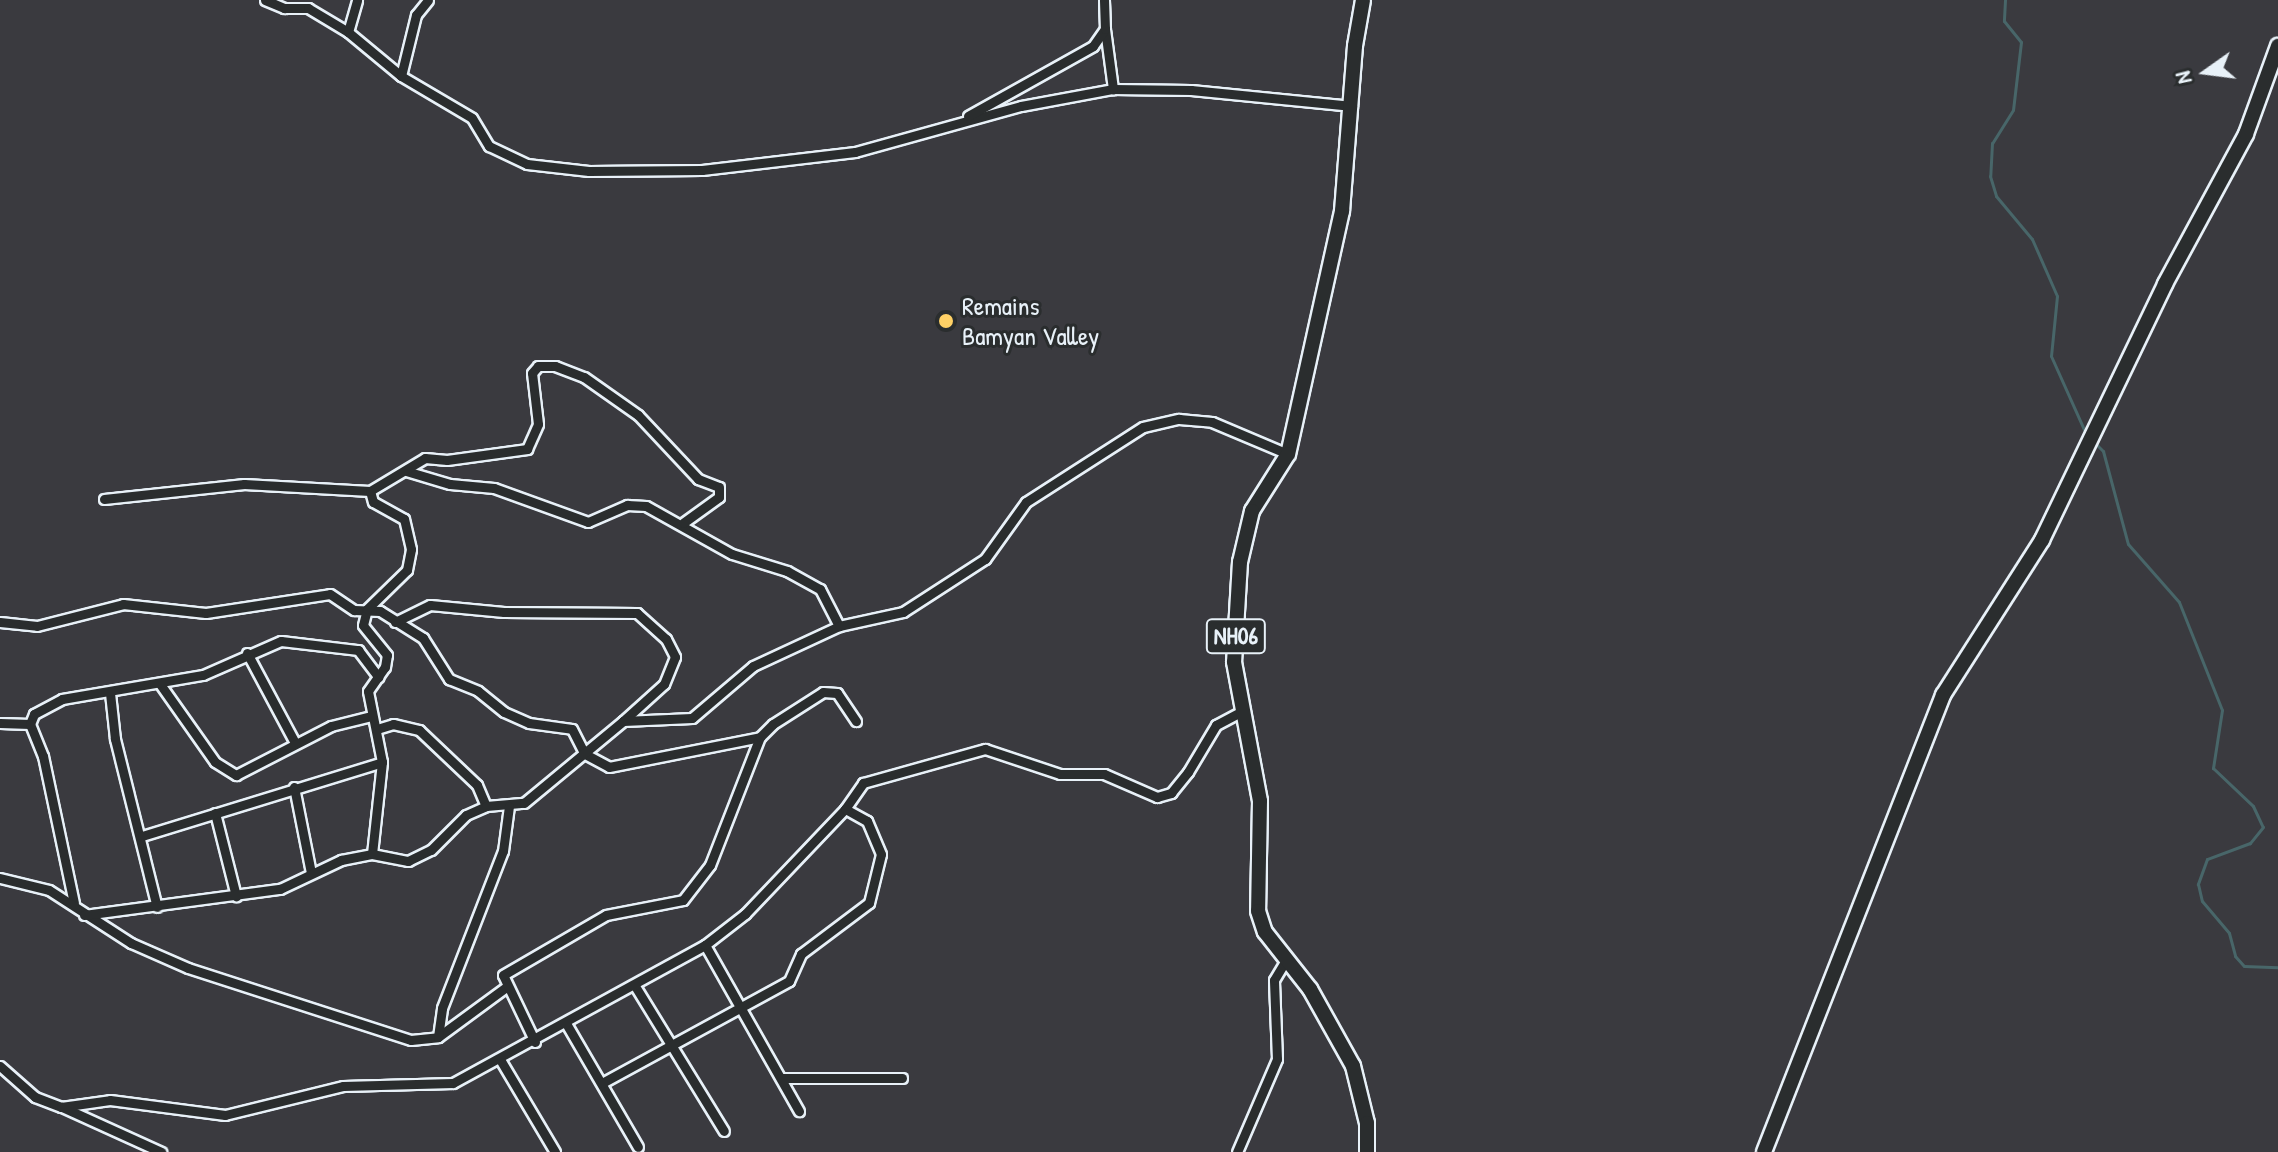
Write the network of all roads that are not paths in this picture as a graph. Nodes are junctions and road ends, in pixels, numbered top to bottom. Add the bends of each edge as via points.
1 (265, 0) edge
2 (357, 0) edge
3 (428, 0) edge
4 (1104, 0) edge
5 (1363, 0) edge
6 (1105, 29) junction
7 (348, 32) junction
8 (2278, 46) edge
9 (401, 76) junction
10 (1113, 89) junction
11 (1354, 106) junction
12 (958, 122) junction
13 (1288, 454) junction
14 (406, 471) junction
15 (370, 491) junction
16 (104, 499) dead end
17 (683, 523) junction
18 (367, 609) junction
19 (0, 622) edge
20 (395, 622) junction
21 (839, 626) junction
22 (247, 653) junction
23 (378, 677) junction
24 (160, 684) junction
25 (110, 693) junction
26 (1244, 710) junction
27 (371, 716) junction
28 (623, 721) junction
29 (856, 721) dead end
30 (0, 723) edge
31 (30, 724) junction
32 (377, 729) junction
33 (760, 737) junction
34 (295, 743) junction
35 (585, 754) junction
36 (382, 762) junction
37 (294, 787) junction
38 (486, 806) junction
39 (509, 806) junction
40 (845, 809) junction
41 (215, 813) junction
42 (142, 836) junction
43 (372, 854) junction
44 (311, 873) junction
45 (0, 878) edge
46 (236, 896) junction
47 (74, 903) junction
48 (157, 907) junction
49 (84, 915) junction
50 (705, 945) junction
51 (1285, 962) junction
52 (635, 986) junction
53 (506, 987) junction
54 (743, 1007) junction
55 (567, 1025) junction
56 (438, 1037) junction
57 (535, 1042) junction
58 (671, 1046) junction
59 (501, 1061) junction
60 (0, 1066) edge
61 (781, 1078) junction
62 (902, 1078) dead end
63 (602, 1083) junction
64 (61, 1107) junction
65 (799, 1111) dead end
66 (724, 1131) dead end
67 (638, 1147) dead end
68 (161, 1152) edge
69 (555, 1152) edge
70 (1237, 1152) edge
71 (1367, 1152) edge
72 (1764, 1152) edge

1 - 7 street via 284,8 308,8
2 - 7 street
3 - 9 street via 416,15
4 - 6 street
5 - 11 main road, NH06 via 1355,46
6 - 10 street
6 - 12 street via 1093,46
7 - 9 street
8 - 72 main road via 2246,134 2165,284 2042,540 1943,695
9 - 12 street via 472,118 489,146 527,164 589,171 702,170 840,154
10 - 11 street via 1191,90
10 - 12 street
11 - 13 main road, NH06 via 1342,211
13 - 21 street via 1212,422 1179,419 1143,427 1026,502 985,559 903,612
13 - 26 main road, NH06 via 1252,511 1240,562 1234,662
14 - 15 street
14 - 17 street via 450,484 494,488 588,522 627,505 646,506
14 - 17 street via 425,458 527,449 538,424 532,373 538,366 555,366 584,377 638,415 698,479 719,487 719,497
15 - 16 street via 244,484
15 - 18 street via 373,502 404,519 411,549 407,570
17 - 21 street via 732,554 787,571 820,589
18 - 19 street via 354,610 330,594 206,613 123,604 37,626
18 - 20 street
18 - 23 street via 363,625 387,655
20 - 28 street via 430,605 504,612 637,613 666,639 675,657 664,684
20 - 35 street via 423,638 449,679 529,723 572,729
21 - 28 street via 753,666 692,718
22 - 23 street via 281,641 333,645 358,650
22 - 24 street via 203,675
22 - 34 street
23 - 27 street via 368,691
24 - 25 street
24 - 34 street via 224,772 236,775
25 - 31 street via 62,699 34,714
25 - 42 street via 115,739
26 - 40 street via 1216,725 1171,793 1157,797 1104,774 1060,774 985,749 863,783
26 - 51 main road, NH06 via 1260,801 1258,911
27 - 32 street
27 - 34 street
28 - 35 street via 594,740
29 - 33 street via 837,693 823,692
30 - 31 street
31 - 47 street via 43,756
32 - 36 street
32 - 38 street via 393,724 419,730 477,785
33 - 35 street via 609,767
33 - 53 street via 710,865 683,900 606,915 503,975
35 - 39 street via 524,803
36 - 37 street
36 - 43 street
37 - 41 street
37 - 44 street
38 - 39 street
38 - 43 street via 408,861
39 - 56 street via 503,851 442,1008
40 - 50 street via 745,914
40 - 54 street via 867,821 881,854 869,903 801,954 789,981
41 - 42 street
41 - 46 street
42 - 48 street
43 - 44 street
44 - 46 street via 280,889
45 - 47 street
46 - 48 street
47 - 49 street
48 - 49 street
49 - 56 street via 188,968 411,1040
50 - 52 street
50 - 54 street
51 - 70 street via 1274,980 1277,1059
51 - 71 main road, NH06 via 1310,989 1353,1066 1367,1123
52 - 55 street
52 - 58 street
53 - 56 street
53 - 57 street
54 - 58 street
54 - 61 street
55 - 57 street
55 - 63 street
57 - 59 street
58 - 63 street
58 - 66 street
59 - 64 street via 453,1083 420,1088 343,1086 225,1115 110,1100
59 - 69 street
60 - 64 street via 35,1097
61 - 62 street
61 - 65 street
63 - 67 street
64 - 68 street

